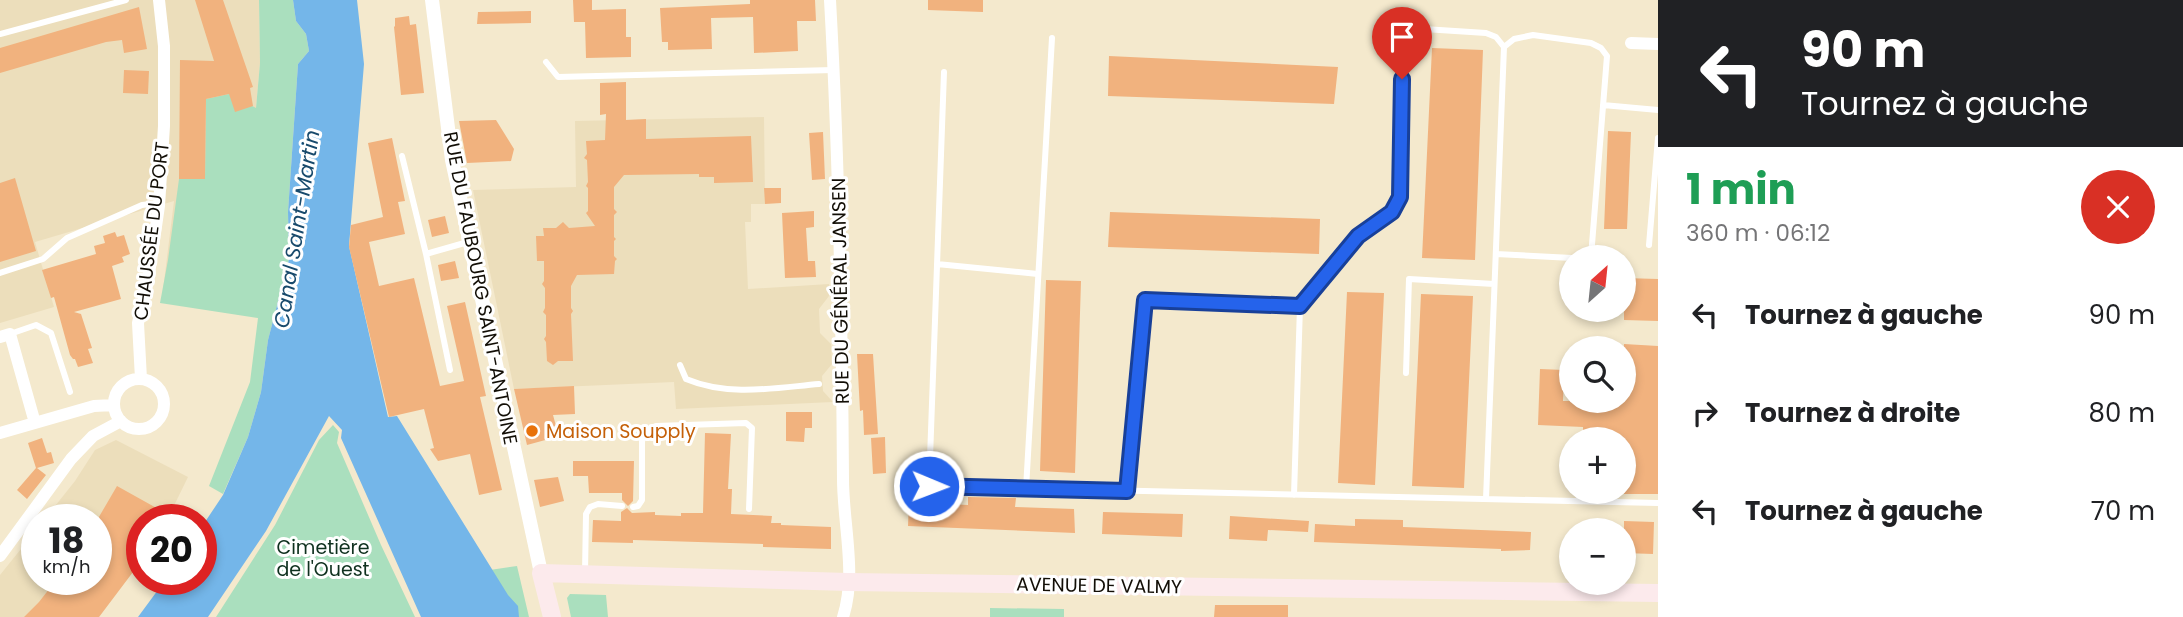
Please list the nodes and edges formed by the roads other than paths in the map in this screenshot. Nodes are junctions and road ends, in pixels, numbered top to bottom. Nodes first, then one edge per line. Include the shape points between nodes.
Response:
1 (126, 0) edge
2 (159, 0) edge
3 (432, 0) edge
4 (830, 0) edge
5 (0, 34) edge
6 (1052, 38) dead end
7 (1631, 43) dead end
8 (1658, 44) edge
9 (1504, 47) junction
10 (546, 62) dead end
11 (834, 70) junction
12 (944, 72) dead end
13 (1603, 105) junction
14 (1658, 110) edge
15 (1658, 138) edge
16 (402, 156) dead end
17 (159, 203) junction
18 (470, 241) junction
19 (1592, 245) edge
20 (1649, 245) dead end
21 (426, 254) junction
22 (1496, 254) junction
23 (1559, 257) edge
24 (937, 264) junction
25 (0, 273) edge
26 (1038, 274) junction
27 (1494, 284) junction
28 (1300, 306) junction
29 (5, 336) edge
30 (680, 365) dead end
31 (450, 370) dead end
32 (1406, 373) dead end
33 (141, 379) junction
34 (819, 384) dead end
35 (70, 392) dead end
36 (114, 405) junction
37 (121, 421) junction
38 (35, 423) junction
39 (0, 433) edge
40 (1026, 489) junction
41 (1127, 491) junction
42 (1294, 495) junction
43 (1486, 499) junction
44 (1658, 503) edge
45 (622, 506) dead end
46 (633, 507) dead end
47 (749, 509) dead end
48 (0, 556) edge
49 (541, 573) junction
50 (585, 575) junction
51 (848, 582) junction
52 (1658, 593) edge
53 (552, 617) edge
54 (843, 617) edge

1 - 5 lane
2 - 17 street, CHAUSSÉE DU PORT via 164,127
3 - 18 street, RUE DU FAUBOURG SAINT-ANTOINE via 452,160
4 - 11 street, RUE DU GÉNÉRAL JANSEN
6 - 26 lane
7 - 8 street
9 - 13 lane via 1514,39 1533,35 1601,48 1607,56
9 - 22 lane
9 - 28 lane via 1486,33 1424,29 1411,34 1402,56 1400,197 1392,212 1358,236
10 - 11 lane via 558,76
11 - 51 street, RUE DU GÉNÉRAL JANSEN
12 - 24 lane
13 - 14 lane
13 - 19 lane
15 - 20 lane
16 - 21 lane
17 - 25 lane via 142,205 67,237 43,259
17 - 33 street, CHAUSSÉE DU PORT via 138,323
18 - 21 lane
18 - 49 street, RUE DU FAUBOURG SAINT-ANTOINE
21 - 31 lane
22 - 23 lane
22 - 27 lane
24 - 26 lane
24 - 40 lane via 929,486
26 - 40 lane
27 - 32 lane via 1409,279
27 - 43 lane
28 - 41 lane via 1145,300
28 - 42 lane
29 - 35 lane via 36,326 51,333
29 - 38 street
30 - 34 lane via 686,379 725,390
33 - 36 street via 122,386
33 - 37 street via 162,393 163,410 145,428
36 - 37 street
36 - 38 street via 94,405
37 - 48 street via 93,436 71,459
38 - 39 street
40 - 41 lane
41 - 42 lane
42 - 43 lane
43 - 44 lane
45 - 50 lane via 598,504 586,513
46 - 47 lane via 642,500 642,441 647,430 746,423 752,428
49 - 50 main road, AVENUE DE VALMY
49 - 53 main road
50 - 51 main road, AVENUE DE VALMY
51 - 52 main road, AVENUE DE VALMY
51 - 54 street, RUE DU GÉNÉRAL JANSEN

